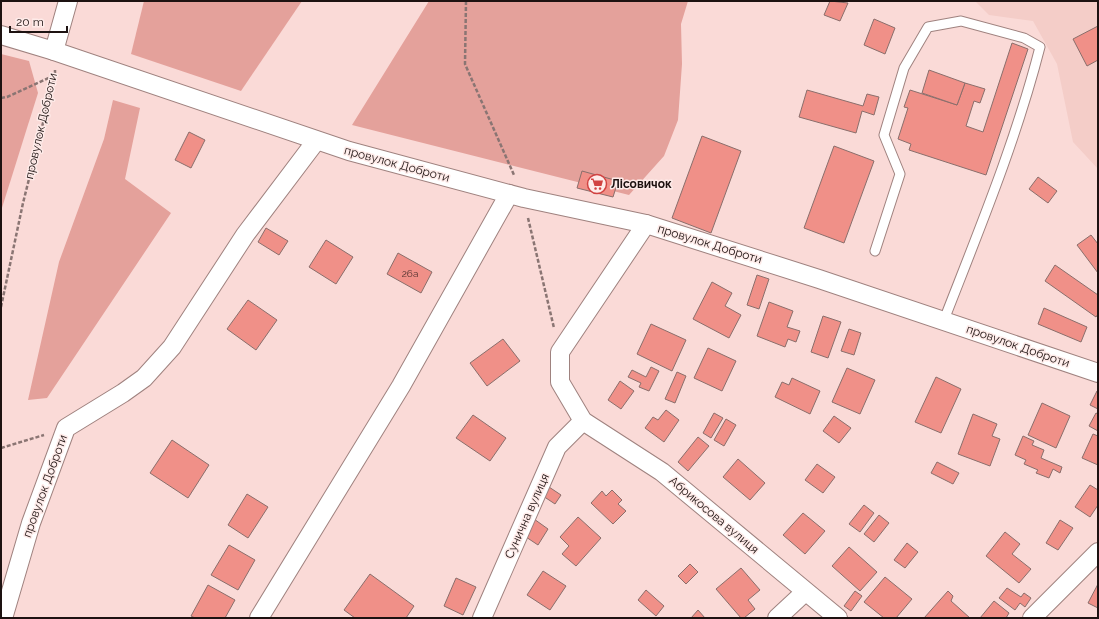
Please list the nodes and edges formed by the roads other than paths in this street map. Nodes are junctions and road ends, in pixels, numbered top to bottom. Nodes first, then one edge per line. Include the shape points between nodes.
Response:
1 (68, 1) edge
2 (1, 35) edge
3 (54, 51) junction
4 (316, 140) junction
5 (516, 196) junction
6 (646, 224) junction
7 (875, 251) dead end
8 (944, 320) junction
9 (1098, 373) edge
10 (583, 421) junction
11 (1098, 552) edge
12 (806, 592) junction
13 (4, 615) dead end
14 (260, 618) edge
15 (482, 618) edge
16 (777, 618) edge
17 (838, 618) edge
18 (1032, 618) edge

1 - 3 street
2 - 3 street
3 - 4 street, провулок Доброти
4 - 5 street, провулок Доброти
4 - 13 street, провулок Доброти via 245,235 172,347 144,378 66,428 30,524
5 - 6 street, провулок Доброти
5 - 14 street
6 - 8 street, провулок Доброти
6 - 10 street via 560,352 560,382
7 - 8 lane via 900,174 884,134 904,68 928,27 961,21 1024,38 1040,47 1029,90 1000,176
8 - 9 street, провулок Доброти
10 - 12 street, Абрикосова вулиця via 662,472
10 - 15 street, Сунична вулиця via 558,447
11 - 18 street
12 - 16 street
12 - 17 street, Абрикосова вулиця

